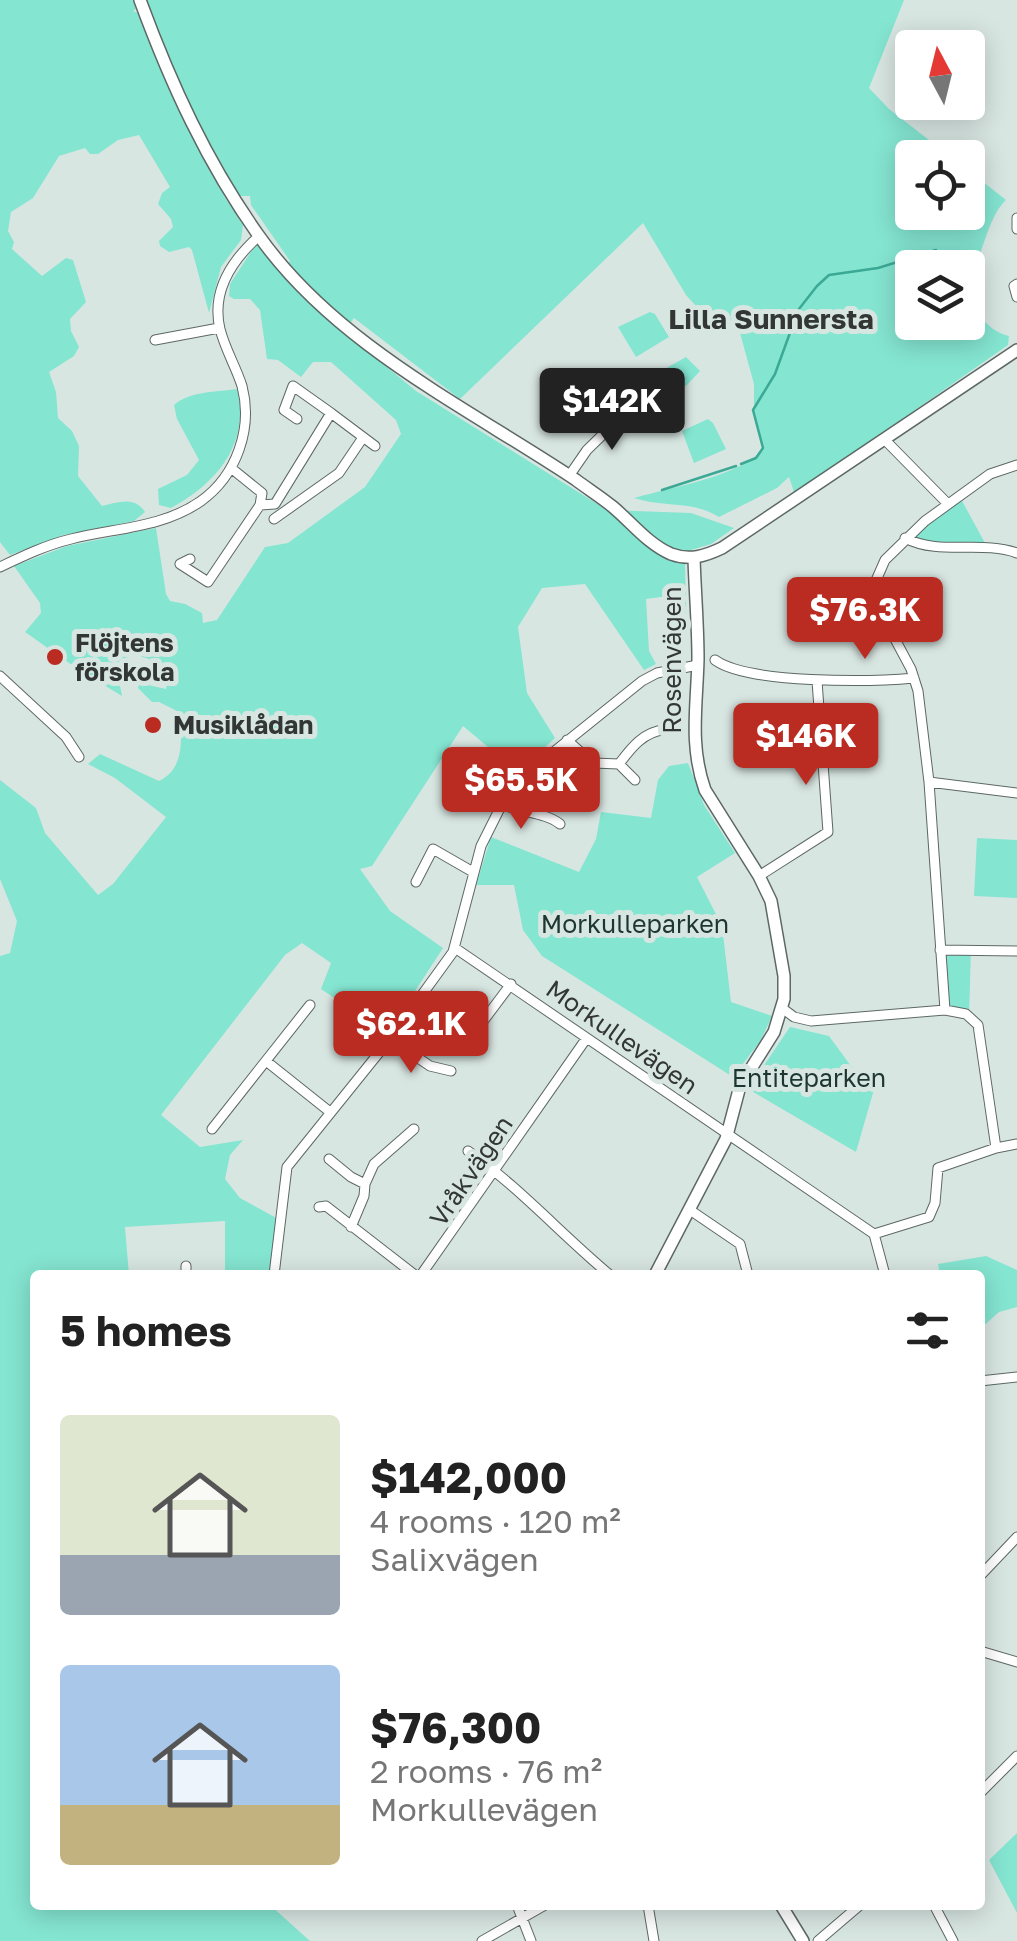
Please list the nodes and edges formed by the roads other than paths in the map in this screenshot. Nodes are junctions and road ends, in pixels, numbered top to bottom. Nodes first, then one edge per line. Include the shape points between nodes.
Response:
1 (140, 0) edge
2 (1017, 218) edge
3 (1017, 230) edge
4 (259, 236) junction
5 (1017, 284) edge
6 (1017, 297) edge
7 (220, 328) junction
8 (155, 340) dead end
9 (1017, 350) edge
10 (629, 409) dead end
11 (331, 414) junction
12 (297, 419) dead end
13 (362, 438) junction
14 (885, 440) junction
15 (375, 446) dead end
16 (1017, 465) edge
17 (231, 468) junction
18 (569, 476) junction
19 (947, 504) junction
20 (260, 505) junction
21 (274, 519) dead end
22 (906, 538) junction
23 (1017, 553) edge
24 (190, 558) dead end
25 (694, 558) junction
26 (0, 567) edge
27 (715, 660) dead end
28 (698, 665) junction
29 (0, 676) edge
30 (914, 678) junction
31 (818, 681) junction
32 (665, 730) dead end
33 (568, 740) junction
34 (79, 757) dead end
35 (620, 764) junction
36 (636, 780) dead end
37 (929, 782) junction
38 (468, 786) dead end
39 (1017, 793) edge
40 (500, 807) junction
41 (560, 824) dead end
42 (473, 872) junction
43 (760, 876) junction
44 (416, 882) dead end
45 (456, 948) junction
46 (940, 950) junction
47 (1017, 951) edge
48 (511, 984) junction
49 (310, 1005) dead end
50 (782, 1008) junction
51 (945, 1010) junction
52 (469, 1033) dead end
53 (390, 1039) junction
54 (586, 1039) junction
55 (266, 1061) junction
56 (451, 1071) dead end
57 (330, 1112) junction
58 (212, 1129) dead end
59 (414, 1129) dead end
60 (727, 1134) junction
61 (1017, 1144) edge
62 (996, 1148) junction
63 (468, 1151) dead end
64 (329, 1159) dead end
65 (495, 1172) junction
66 (365, 1184) junction
67 (319, 1206) dead end
68 (690, 1210) junction
69 (351, 1227) junction
70 (874, 1234) junction
71 (275, 1270) edge
72 (411, 1270) edge
73 (422, 1270) edge
74 (604, 1270) edge
75 (657, 1270) edge
76 (747, 1270) edge
77 (884, 1270) edge
78 (1017, 1377) edge
79 (985, 1381) edge
80 (1017, 1536) edge
81 (985, 1571) edge
82 (985, 1652) edge
83 (1017, 1662) edge
84 (1017, 1756) edge
85 (985, 1788) edge
86 (519, 1910) edge
87 (536, 1910) edge
88 (649, 1910) edge
89 (784, 1910) edge
90 (854, 1910) edge
91 (937, 1910) edge
92 (522, 1918) junction
93 (482, 1941) edge
94 (531, 1941) edge
95 (654, 1941) edge
96 (803, 1941) edge
97 (818, 1941) edge
98 (953, 1941) edge

1 - 4 street via 186,114
2 - 3 street
4 - 7 street via 226,274
4 - 18 street via 309,292 404,371
5 - 6 street
7 - 8 street
7 - 17 street via 246,412
9 - 14 street, Rosenvägen
10 - 18 street
11 - 12 street via 293,386 284,410
11 - 13 street
11 - 20 street via 275,504
13 - 15 street
13 - 21 street via 338,473
14 - 19 street
14 - 25 street, Rosenvägen via 722,548
16 - 19 street via 990,474
17 - 20 street via 262,493
17 - 26 street via 208,495 176,515 66,540
18 - 25 street via 653,544
19 - 22 street
20 - 24 street via 208,582 180,564
22 - 23 street via 931,547
22 - 30 street via 874,585
25 - 28 street, Rosenvägen
27 - 31 street
28 - 33 street via 642,681
28 - 43 street, Rosenvägen via 693,726 699,774
29 - 34 street via 58,728
30 - 31 street
30 - 37 street
31 - 43 street via 828,832
32 - 35 street via 632,746
33 - 35 street via 592,763
33 - 40 street
35 - 36 street
37 - 39 street
37 - 46 street
38 - 40 street
40 - 41 street
40 - 42 street
42 - 44 street via 432,849
42 - 45 street
43 - 50 street, Rosenvägen via 784,976
45 - 48 street, Morkullevägen
45 - 53 street
46 - 47 street
46 - 51 street
48 - 52 street, Morkullevägen
48 - 54 street, Morkullevägen
49 - 55 street
50 - 51 street via 811,1021
50 - 60 street, Rosenvägen via 740,1086
51 - 62 street via 966,1014 978,1025
53 - 56 street via 430,1066
53 - 57 street
54 - 60 street, Morkullevägen
54 - 65 street, Vråkvägen
55 - 57 street
55 - 58 street
57 - 71 street via 287,1167
59 - 66 street via 374,1164
60 - 68 street, Rosenvägen
60 - 70 street, Morkullevägen
61 - 62 street
62 - 70 street via 938,1168 929,1217
63 - 65 street
64 - 66 street
65 - 73 street, Vråkvägen
65 - 74 street
66 - 69 street
67 - 69 street
68 - 75 street, Rosenvägen
68 - 76 street via 740,1244
69 - 72 street
70 - 77 street
78 - 79 street
80 - 81 street
82 - 83 street
84 - 85 street
86 - 92 street
87 - 92 street
88 - 95 street
89 - 96 street
90 - 97 street
91 - 98 street
92 - 93 street
92 - 94 street

